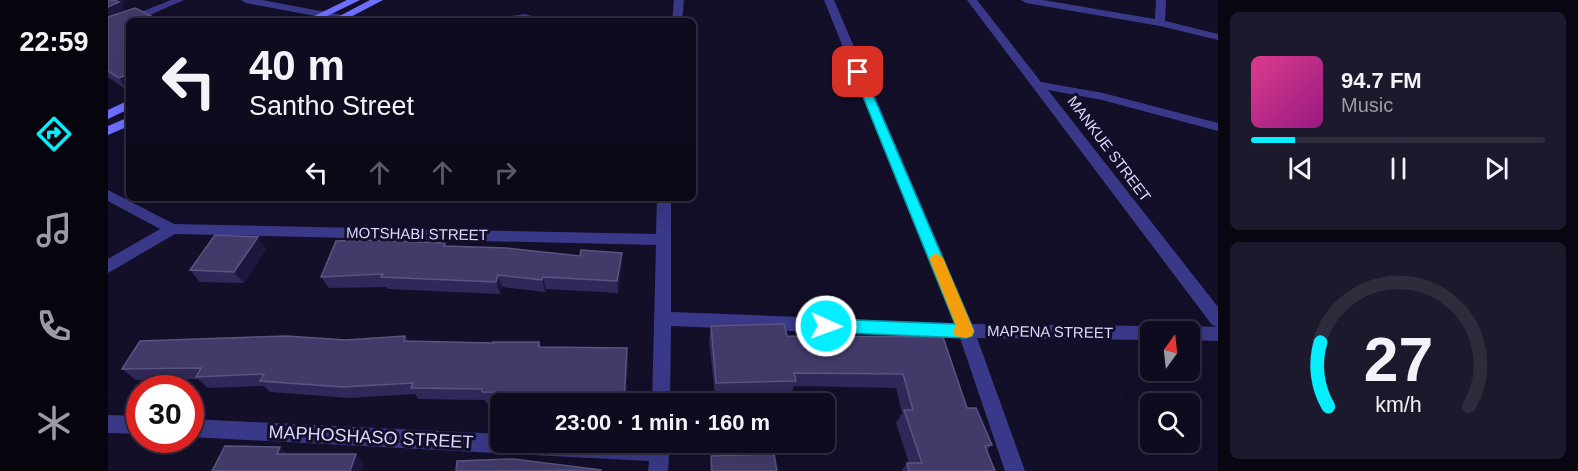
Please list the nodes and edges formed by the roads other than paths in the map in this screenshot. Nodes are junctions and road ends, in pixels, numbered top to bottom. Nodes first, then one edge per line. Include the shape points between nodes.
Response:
1 (179, 0) edge
2 (246, 0) edge
3 (355, 0) edge
4 (378, 0) edge
5 (679, 0) edge
6 (829, 0) edge
7 (972, 0) edge
8 (1026, 0) edge
9 (1161, 0) edge
10 (324, 14) junction
11 (135, 18) edge
12 (315, 18) edge
13 (336, 18) edge
14 (341, 18) edge
15 (677, 18) edge
16 (126, 22) edge
17 (1160, 23) junction
18 (108, 29) edge
19 (1218, 37) edge
20 (1039, 85) junction
21 (126, 106) edge
22 (108, 115) edge
23 (126, 122) edge
24 (1218, 127) edge
25 (108, 131) edge
26 (108, 195) edge
27 (664, 201) edge
28 (172, 229) junction
29 (663, 240) junction
30 (108, 267) edge
31 (663, 319) junction
32 (1218, 320) edge
33 (966, 331) junction
34 (1140, 333) edge
35 (1200, 333) edge
36 (1218, 334) edge
37 (660, 393) edge
38 (108, 424) edge
39 (126, 425) edge
40 (204, 429) edge
41 (659, 455) edge
42 (1015, 471) edge

1 - 11 street
2 - 10 street
3 - 10 street
4 - 14 street
5 - 15 street
6 - 33 street
7 - 20 street, MANKUE STREET
8 - 17 street
9 - 17 street
10 - 12 street
10 - 13 street
16 - 18 street
17 - 19 street
20 - 24 street
20 - 32 street, MANKUE STREET
21 - 22 street
23 - 25 street
26 - 28 street, MOTSHABI STREET
27 - 29 street
28 - 29 street, MOTSHABI STREET
28 - 30 street
29 - 31 street
31 - 33 street, MAPENA STREET
31 - 37 street
33 - 34 street, MAPENA STREET
33 - 42 street
35 - 36 street
38 - 39 street
40 - 41 street, MAPHOSHASO STREET

